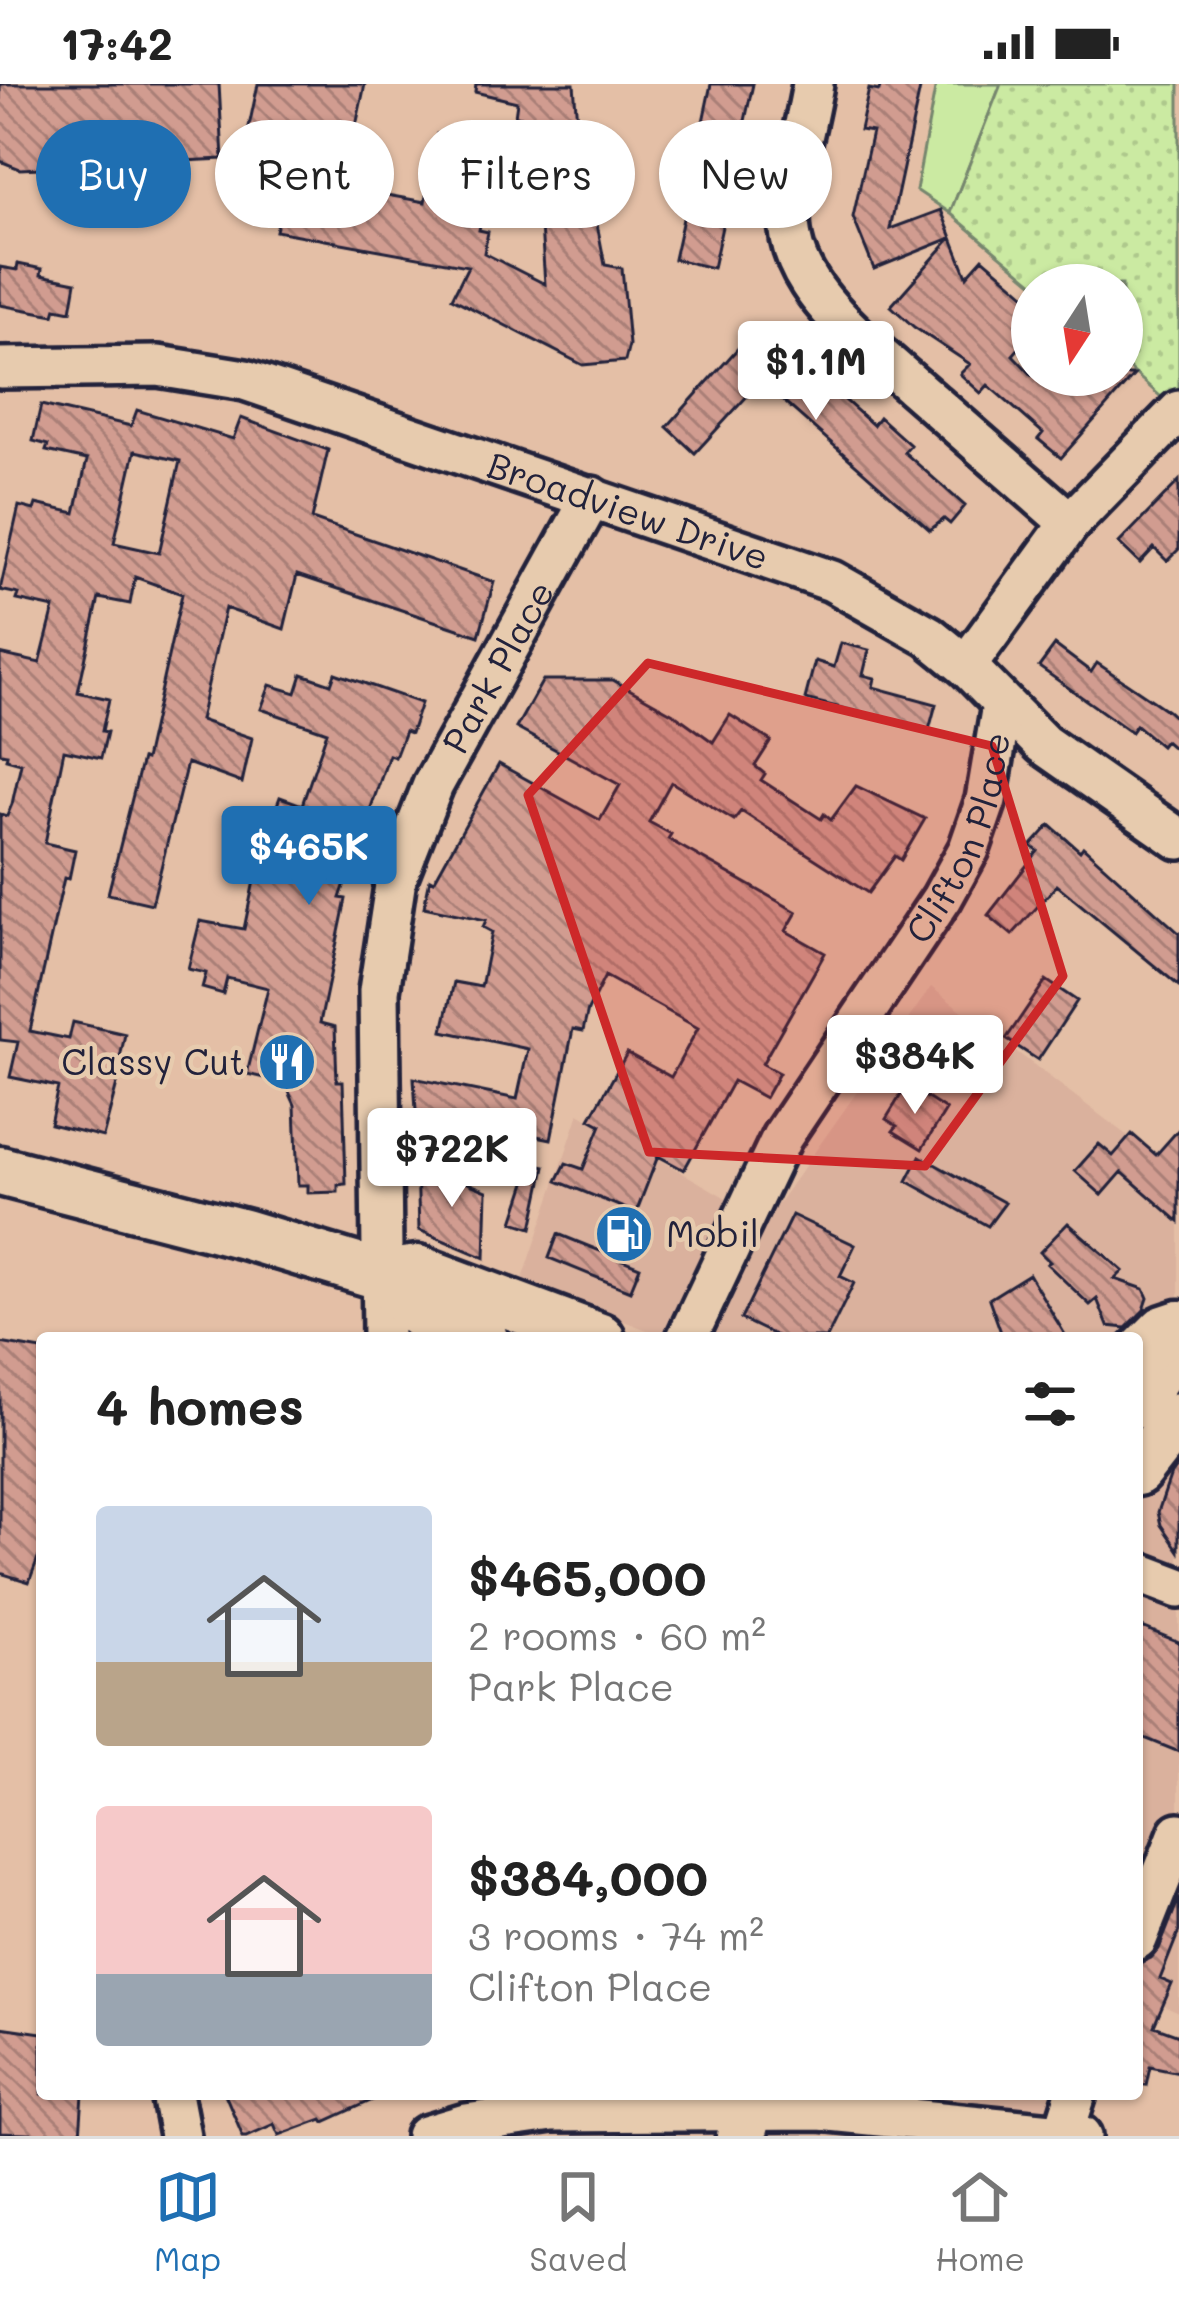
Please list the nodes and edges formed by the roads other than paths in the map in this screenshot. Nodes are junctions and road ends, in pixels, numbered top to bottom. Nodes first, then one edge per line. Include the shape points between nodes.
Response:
1 (813, 84) edge
2 (0, 368) edge
3 (1179, 411) edge
4 (592, 497) junction
5 (1070, 523) junction
6 (967, 666) junction
7 (1003, 706) junction
8 (1179, 839) edge
9 (0, 1171) edge
10 (380, 1275) junction
11 (1179, 1325) edge
12 (383, 1332) edge
13 (467, 1332) edge
14 (584, 1332) edge
15 (690, 1332) edge
16 (1143, 1351) edge
17 (1179, 1352) edge
18 (1143, 1400) edge
19 (1179, 1417) edge
20 (1143, 1463) edge
21 (1143, 1574) edge
22 (1179, 1588) edge
23 (1179, 1833) edge
24 (1143, 1924) edge
25 (173, 2100) edge
26 (1076, 2100) edge
27 (747, 2115) edge
28 (1073, 2134) edge
29 (180, 2136) edge
30 (426, 2136) edge

1 - 5 street via 788,213 788,240 806,280 855,335
2 - 4 street, Broadview Drive via 158,366 245,380
3 - 5 street
4 - 6 street, Broadview Drive via 832,580
4 - 10 street, Park Place via 434,785 396,879 379,991
5 - 6 street
6 - 7 street, Broadview Drive
7 - 8 street, Broadview Drive via 1042,744
7 - 15 street, Clifton Place via 969,849 782,1137
9 - 10 main road
10 - 12 street, Park Place
10 - 13 main road via 420,1314
10 - 14 main road via 418,1270
11 - 16 main road
17 - 18 street
19 - 20 main road
21 - 22 street
23 - 24 street
25 - 29 street
26 - 28 street
27 - 28 street via 819,2110
27 - 30 street via 552,2112

